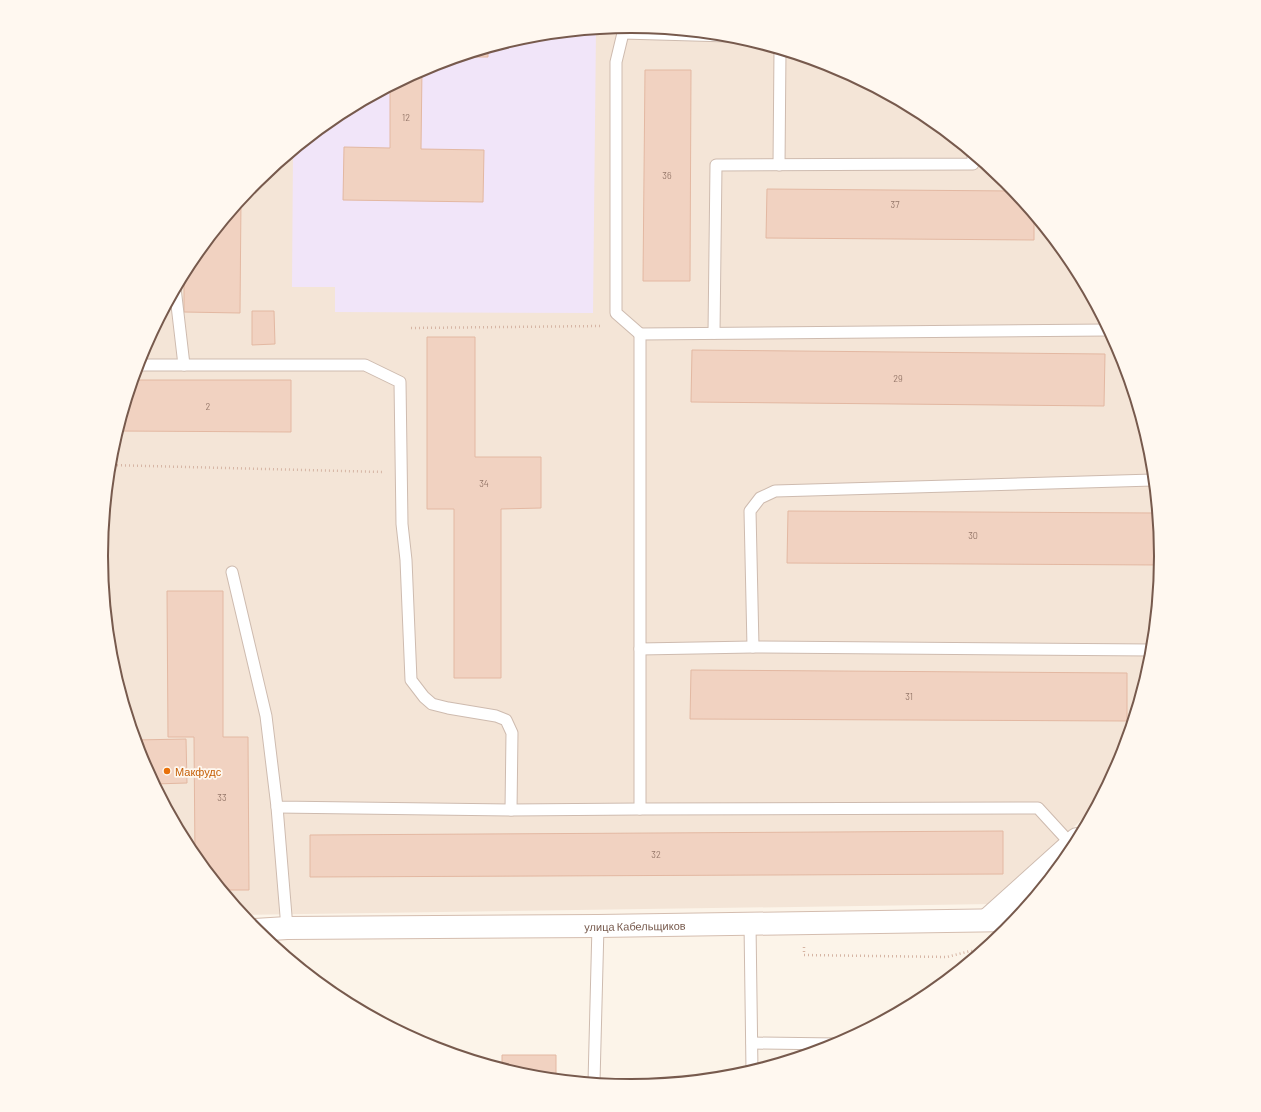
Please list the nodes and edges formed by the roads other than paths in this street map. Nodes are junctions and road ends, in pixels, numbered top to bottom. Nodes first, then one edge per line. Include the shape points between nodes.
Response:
1 (622, 33) edge
2 (780, 55) edge
3 (973, 161) edge
4 (779, 165) junction
5 (177, 296) edge
6 (1102, 330) edge
7 (714, 333) junction
8 (640, 334) junction
9 (144, 365) edge
10 (184, 365) junction
11 (1148, 480) edge
12 (232, 572) dead end
13 (753, 647) junction
14 (640, 649) junction
15 (1144, 650) edge
16 (277, 807) junction
17 (640, 809) junction
18 (511, 810) junction
19 (1070, 838) edge
20 (1058, 856) edge
21 (987, 920) junction
22 (1006, 920) edge
23 (750, 924) junction
24 (598, 926) junction
25 (287, 928) junction
26 (265, 929) edge
27 (752, 1043) junction
28 (818, 1044) edge
29 (752, 1064) edge
30 (594, 1078) edge

1 - 8 lane via 616,62 616,313
2 - 4 lane
3 - 4 lane via 973,164
4 - 7 lane via 716,165
5 - 10 lane
6 - 7 lane
7 - 8 lane
8 - 14 lane
9 - 10 lane
10 - 18 lane via 365,365 400,382 402,524 411,680 432,704 506,720 512,733
11 - 13 lane via 775,491 760,498 750,511
12 - 16 lane via 266,716
13 - 14 lane
13 - 15 lane
14 - 17 lane
16 - 18 lane
16 - 25 lane
17 - 18 lane
17 - 19 lane via 1038,808
20 - 21 street
21 - 22 street, улица Кабельщиков
21 - 23 street, улица Кабельщиков
23 - 24 street, улица Кабельщиков
23 - 27 lane
24 - 25 street, улица Кабельщиков
24 - 30 lane
25 - 26 street, улица Кабельщиков
27 - 28 lane
27 - 29 lane

